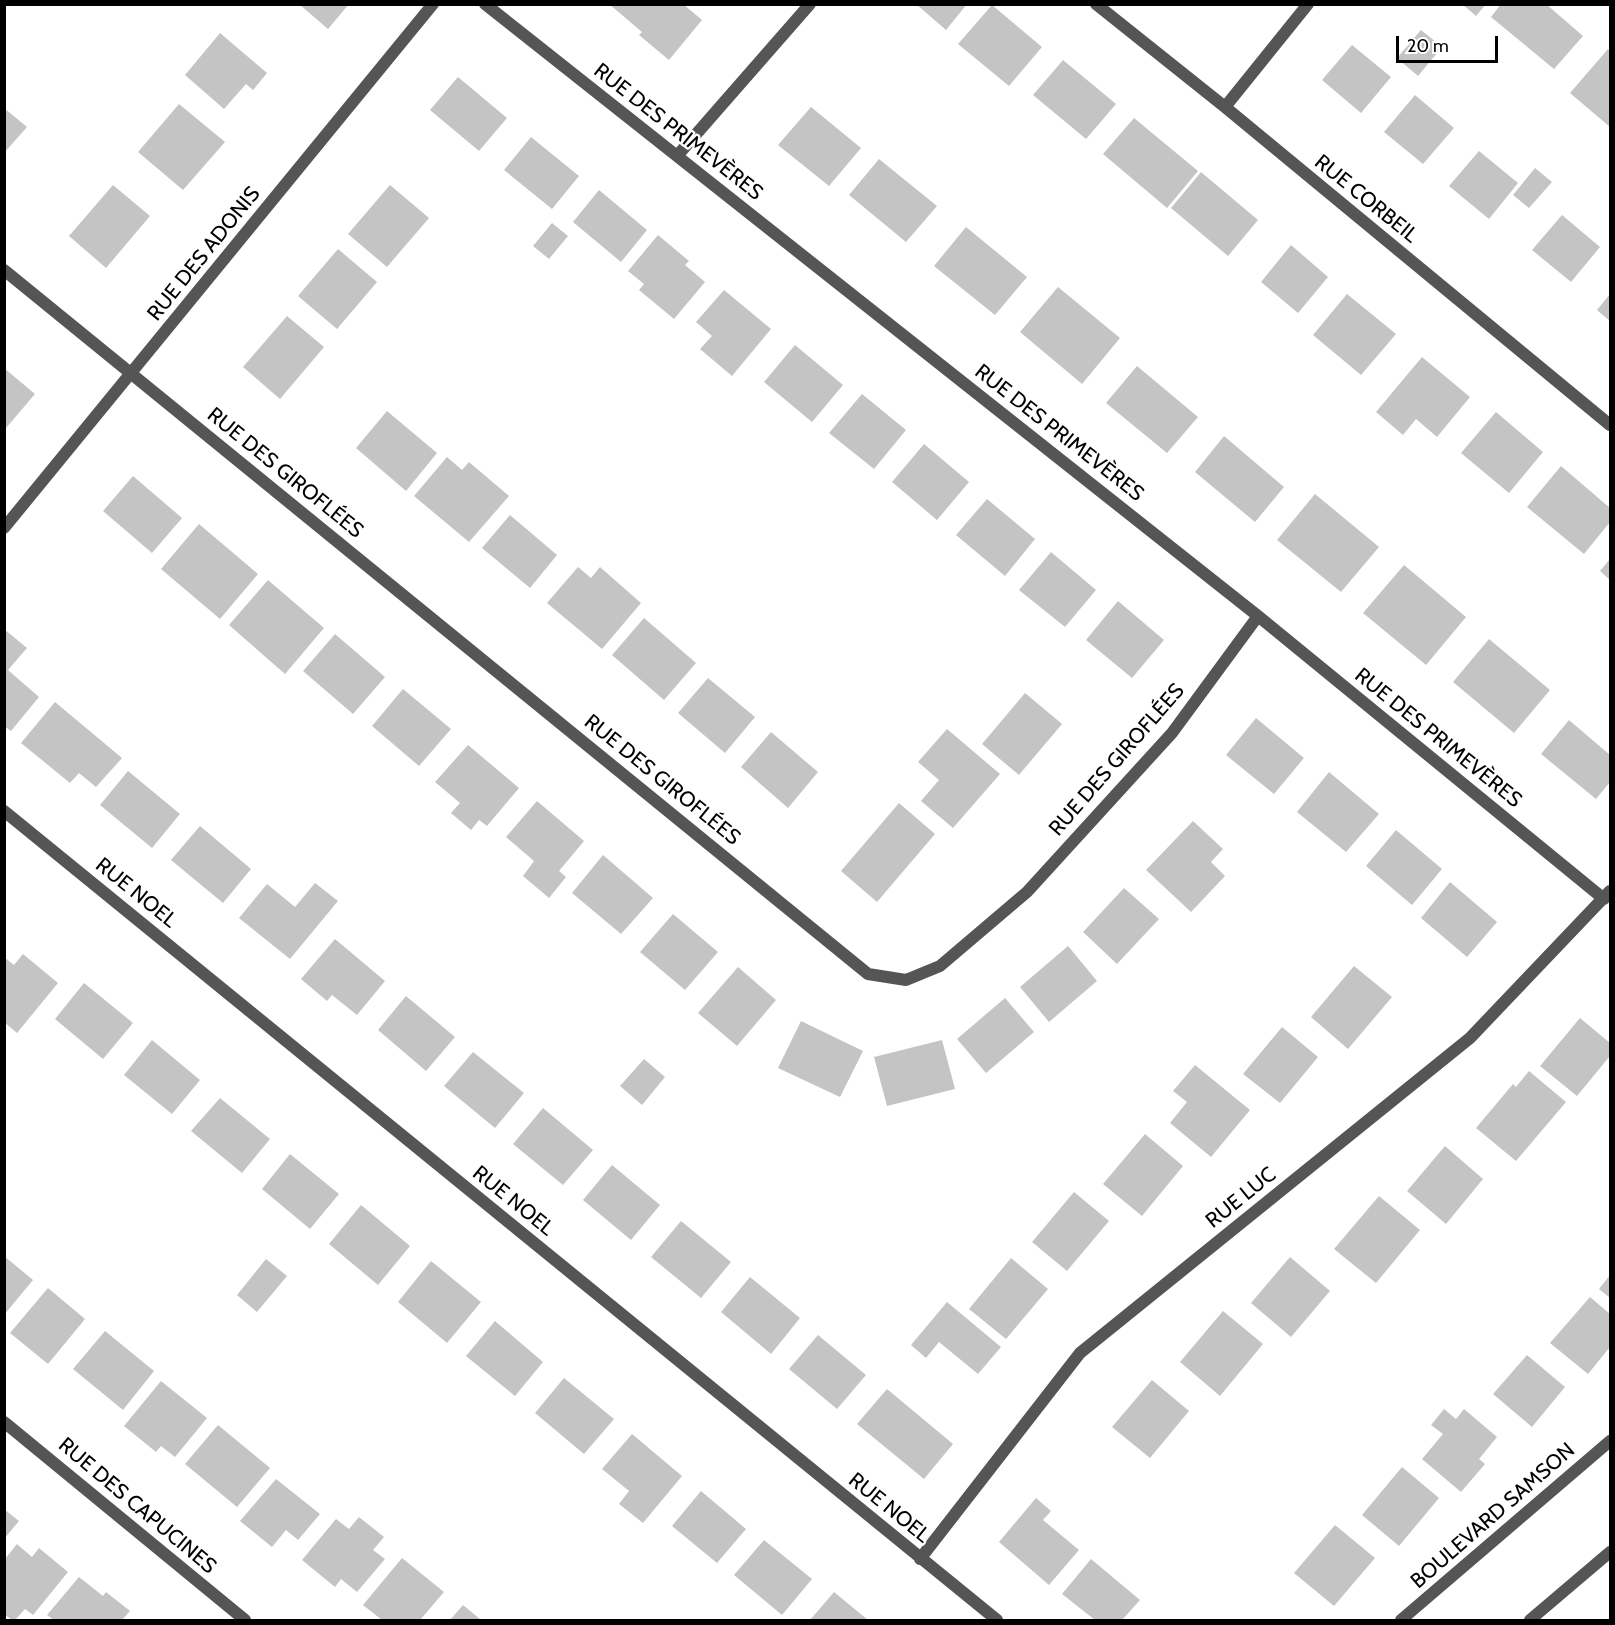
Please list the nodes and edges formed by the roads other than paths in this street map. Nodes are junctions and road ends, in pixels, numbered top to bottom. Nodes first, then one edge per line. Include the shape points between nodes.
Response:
1 (433, 4) edge
2 (485, 4) edge
3 (810, 4) edge
4 (1096, 4) edge
5 (1308, 4) edge
6 (1225, 108) junction
7 (677, 156) junction
8 (4, 270) edge
9 (132, 373) junction
10 (1611, 425) edge
11 (4, 528) edge
12 (1258, 616) junction
13 (4, 811) edge
14 (1607, 895) edge
15 (4, 1422) edge
16 (1611, 1441) edge
17 (1611, 1552) edge
18 (920, 1558) junction
19 (245, 1620) edge
20 (996, 1620) edge
21 (1401, 1620) edge
22 (1530, 1620) edge

1 - 9 street, RUE DES ADONIS
2 - 7 street, RUE DES PRIMEVÈRES
3 - 7 street
4 - 6 street, RUE CORBEIL
5 - 6 street
6 - 10 street, RUE CORBEIL
7 - 12 street, RUE DES PRIMEVÈRES
8 - 9 street, RUE DES GIROFLÉES
9 - 11 street, RUE DES ADONIS
9 - 12 street, RUE DES GIROFLÉES via 868,974 906,980 940,966 1027,891 1172,733
12 - 14 street, RUE DES PRIMEVÈRES
13 - 18 street, RUE NOEL
14 - 18 street, RUE LUC via 1470,1038 1080,1353
15 - 19 street, RUE DES CAPUCINES
16 - 21 street, BOULEVARD SAMSON
17 - 22 street
18 - 20 street, RUE NOEL

